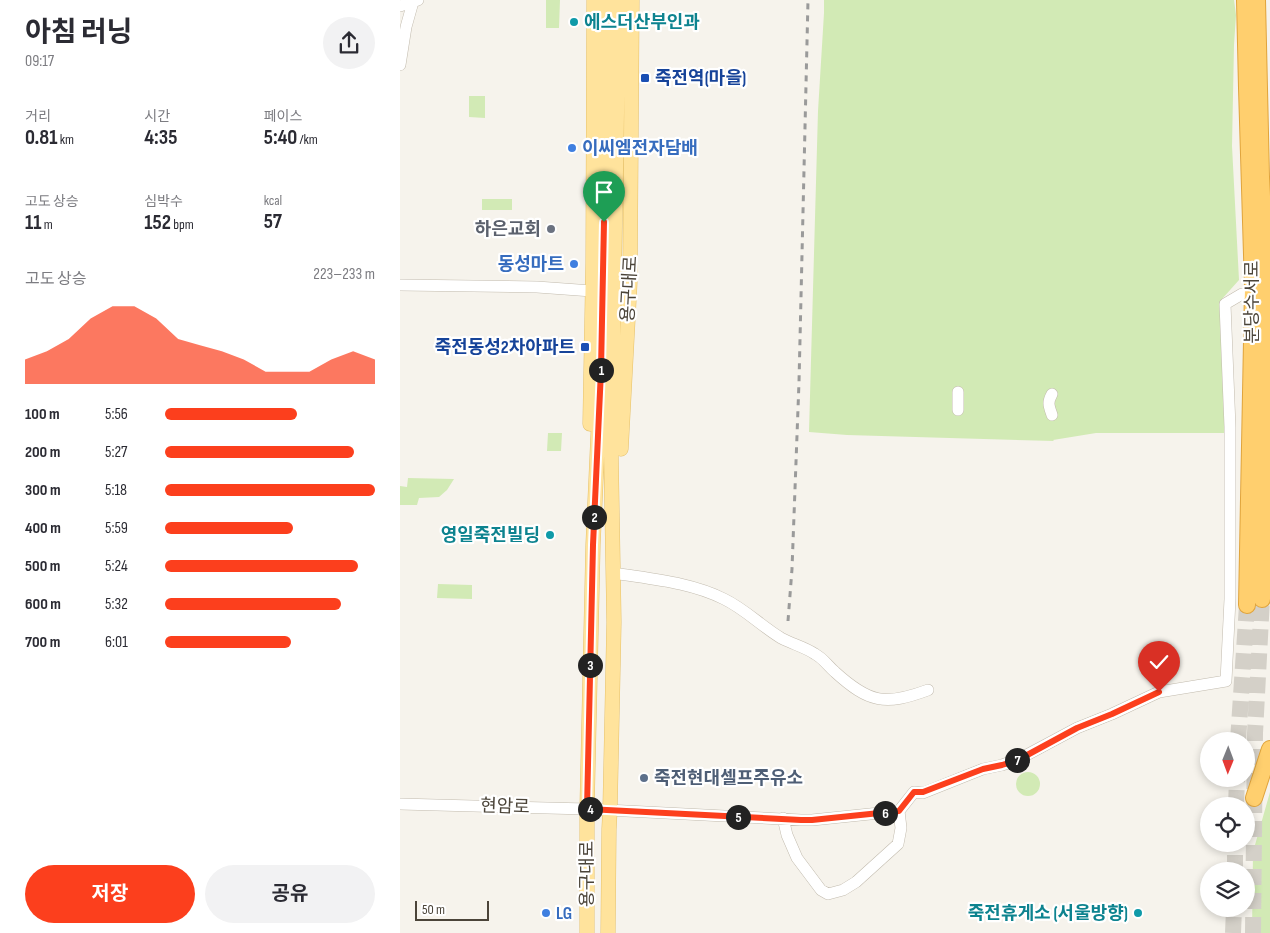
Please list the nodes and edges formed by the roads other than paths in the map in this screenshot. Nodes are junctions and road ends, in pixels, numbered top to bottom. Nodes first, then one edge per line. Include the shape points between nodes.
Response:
1 (594, 0) edge
2 (608, 0) edge
3 (619, 0) edge
4 (632, 0) edge
5 (1245, 0) edge
6 (1257, 0) edge
7 (415, 1) edge
8 (400, 6) edge
9 (400, 65) edge
10 (400, 285) edge
11 (592, 291) junction
12 (1242, 294) dead end
13 (607, 371) junction
14 (958, 392) dead end
15 (1052, 394) dead end
16 (958, 410) dead end
17 (1052, 415) dead end
18 (593, 545) junction
19 (612, 547) junction
20 (614, 572) junction
21 (1262, 599) tunnel mouth
22 (1247, 605) tunnel mouth
23 (928, 690) dead end
24 (1270, 749) edge
25 (1254, 797) edge
26 (400, 804) edge
27 (587, 809) junction
28 (610, 810) junction
29 (899, 811) junction
30 (783, 818) junction
31 (587, 933) edge
32 (608, 933) edge

1 - 11 main road, 용구대로
2 - 13 main road
3 - 13 main road
4 - 19 main road, 용구대로 via 630,281
5 - 22 highway, 분당수서로 via 1253,288
6 - 21 highway, 분당수서로 via 1264,234
7 - 8 street
7 - 9 street via 406,27
10 - 11 street
11 - 18 main road, 용구대로 via 589,452
12 - 29 street via 1225,304 1230,437 1230,599 1226,681 1159,692 1077,728 1018,760 983,769 923,792 914,792
13 - 18 main road, 용구대로
13 - 19 main road, 용구대로 via 612,453
14 - 16 street
15 - 17 street via 1048,404
18 - 27 main road, 용구대로
19 - 20 main road, 용구대로
20 - 23 street via 676,583 722,598 792,644 816,654 847,683 872,698 898,699
20 - 28 main road, 용구대로
24 - 25 highway
26 - 27 street, 현암로
27 - 28 street, 현암로
27 - 31 main road, 용구대로
28 - 30 street, 현암로
28 - 32 main road, 용구대로
29 - 30 street, 현암로 via 812,820
29 - 30 street via 901,828 898,844 856,882 828,894 821,890 797,858

